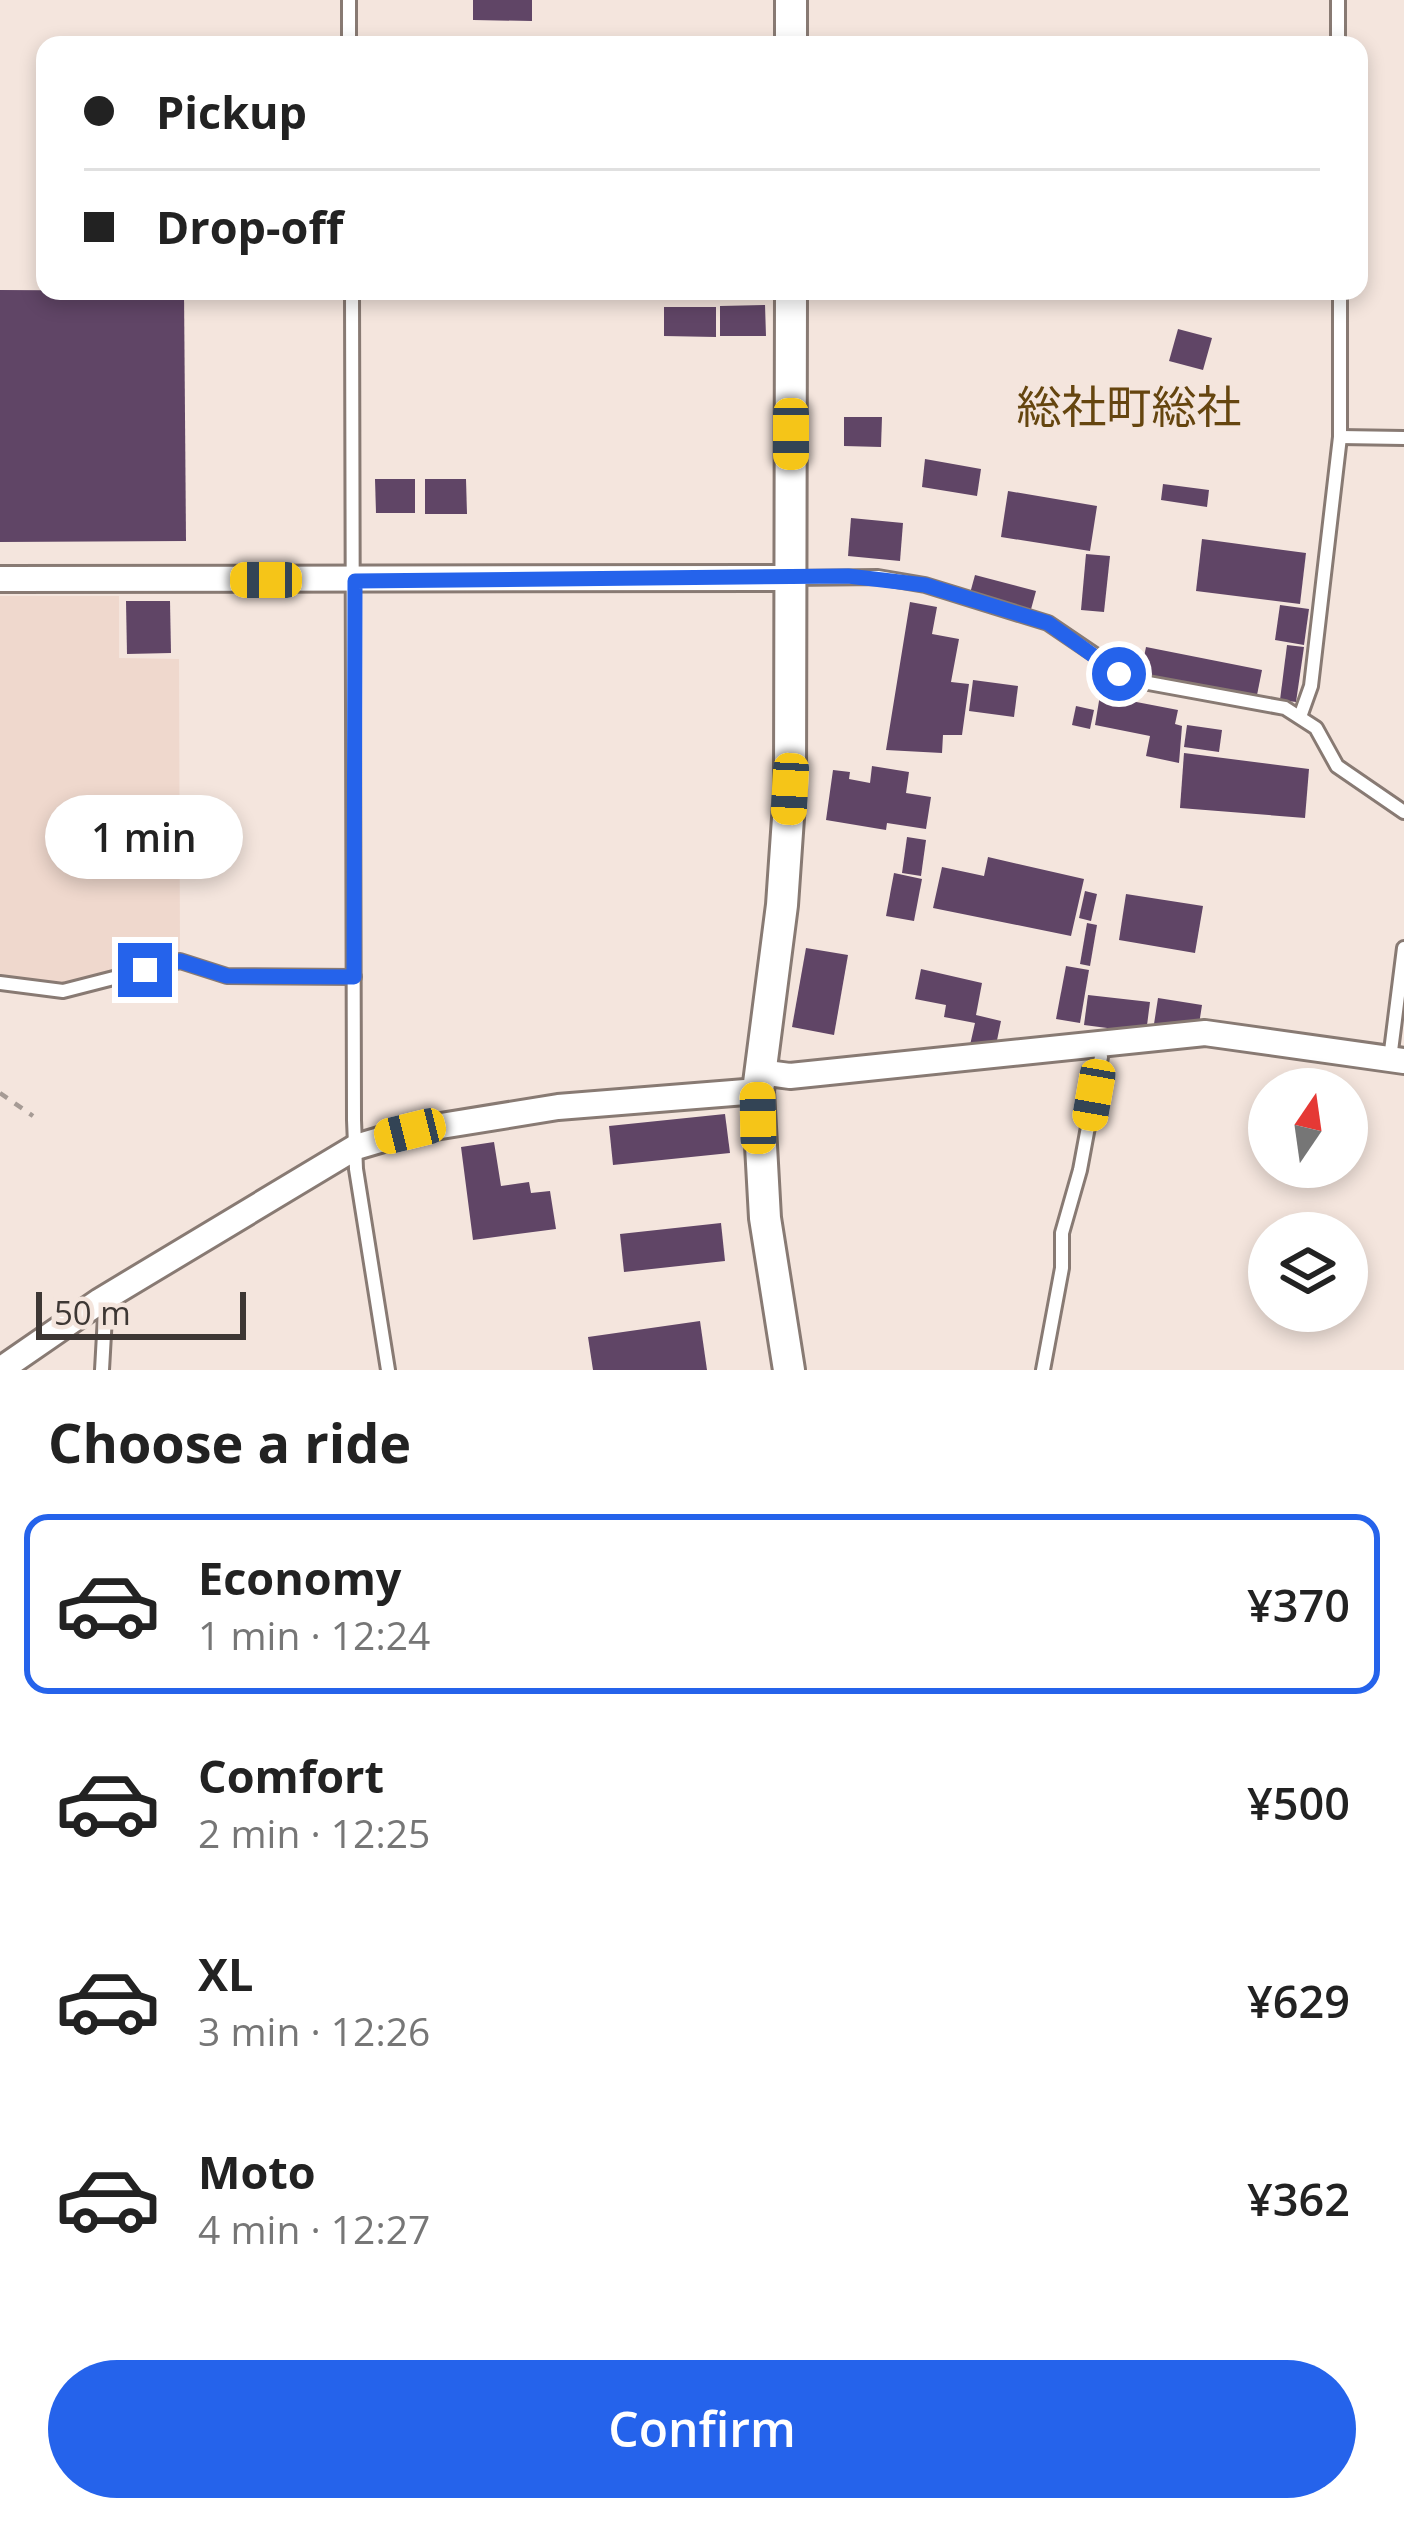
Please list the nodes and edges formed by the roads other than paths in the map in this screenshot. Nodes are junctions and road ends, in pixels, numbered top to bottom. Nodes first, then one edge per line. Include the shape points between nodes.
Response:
1 (349, 0) edge
2 (791, 0) edge
3 (1338, 0) edge
4 (349, 36) edge
5 (791, 36) edge
6 (1338, 36) edge
7 (352, 300) edge
8 (791, 300) edge
9 (1340, 300) edge
10 (1340, 437) junction
11 (1404, 438) edge
12 (792, 578) junction
13 (0, 579) edge
14 (355, 581) junction
15 (1300, 714) junction
16 (1404, 812) edge
17 (1404, 948) edge
18 (354, 977) junction
19 (0, 983) edge
20 (1098, 1044) junction
21 (1397, 1060) edge
22 (759, 1081) junction
23 (356, 1147) junction
24 (100, 1301) junction
25 (0, 1370) edge
26 (102, 1370) edge
27 (388, 1370) edge
28 (789, 1370) edge
29 (1043, 1370) edge

1 - 4 lane
2 - 5 street
3 - 6 lane
7 - 14 lane
8 - 12 street
9 - 10 lane
10 - 11 lane
10 - 15 lane via 1311,686
12 - 14 street
12 - 15 lane via 925,585 1048,623 1132,680
12 - 22 street via 788,846
13 - 14 street
14 - 18 lane
15 - 16 lane via 1337,766
17 - 21 lane
18 - 19 lane via 227,976 180,961 63,991
18 - 23 lane
20 - 21 street via 1228,1034
20 - 22 street
20 - 29 lane
22 - 23 street via 534,1110
22 - 28 street via 765,1218
23 - 24 street
23 - 27 lane
24 - 25 street
24 - 26 lane

